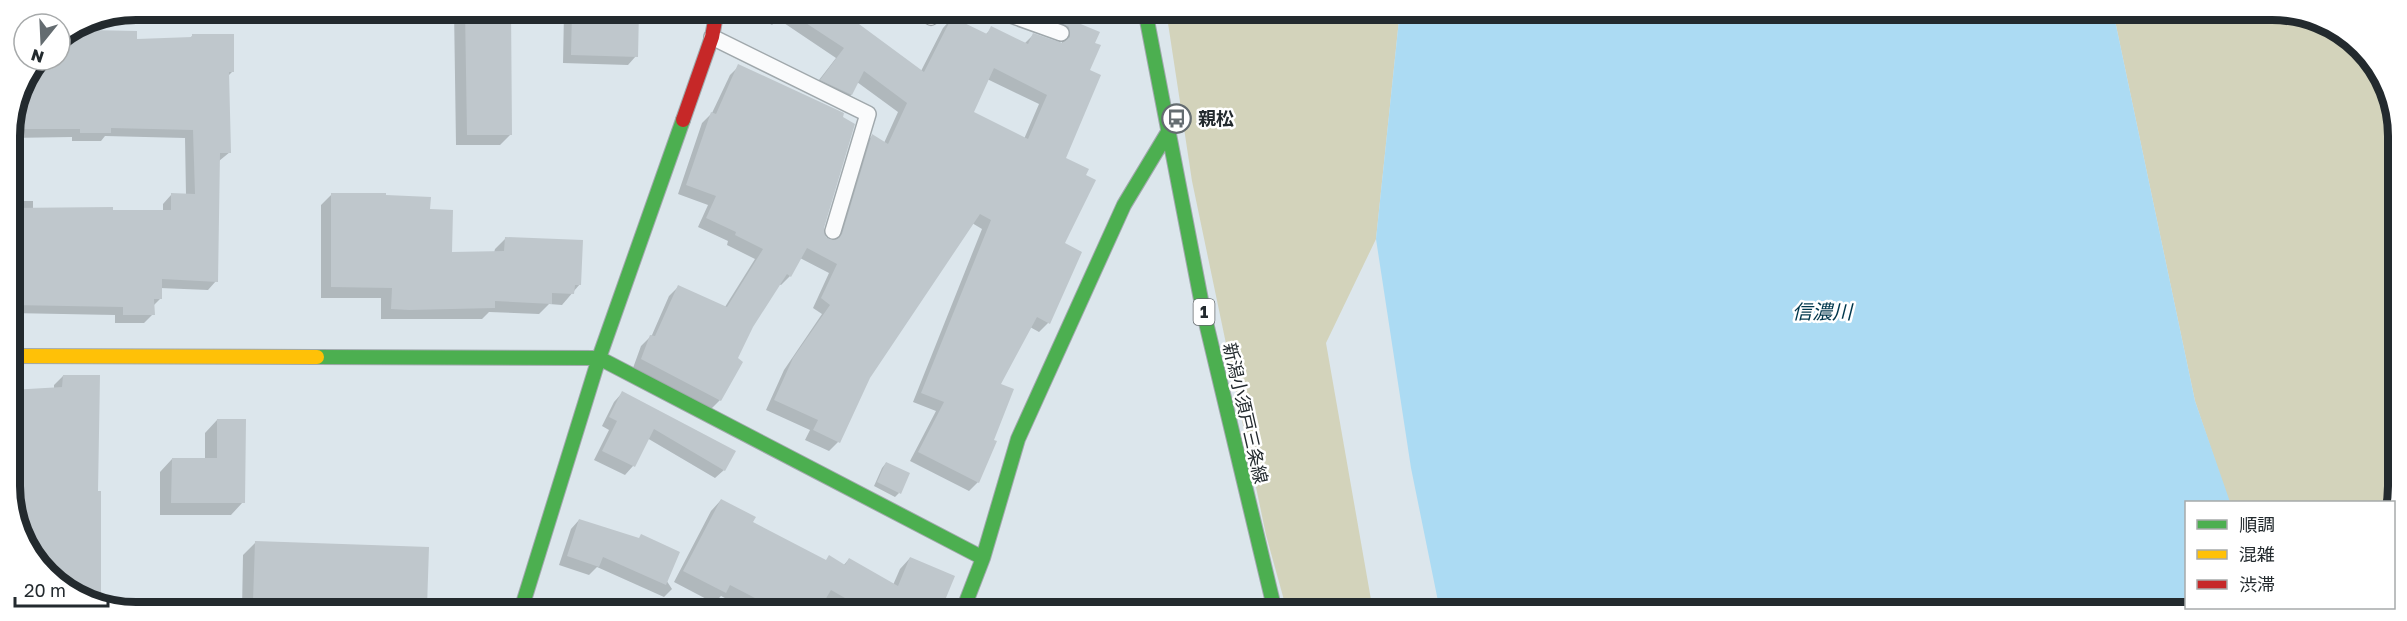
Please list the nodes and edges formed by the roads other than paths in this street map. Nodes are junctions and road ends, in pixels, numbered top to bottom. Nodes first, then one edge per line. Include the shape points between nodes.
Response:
1 (715, 20) edge
2 (1025, 20) edge
3 (1147, 20) edge
4 (1061, 33) dead end
5 (712, 38) junction
6 (1168, 132) junction
7 (833, 231) dead end
8 (20, 356) edge
9 (599, 358) junction
10 (983, 558) junction
11 (1273, 601) edge
12 (524, 602) edge
13 (966, 602) edge

1 - 5 street
2 - 4 lane
3 - 6 street, 新潟小須戸三条線 / 1
5 - 7 lane via 868,114
5 - 9 street
6 - 10 street via 1124,205 1018,439
6 - 11 street, 新潟小須戸三条線 / 1 via 1203,310
8 - 9 street
9 - 10 street
9 - 12 street
10 - 13 street

